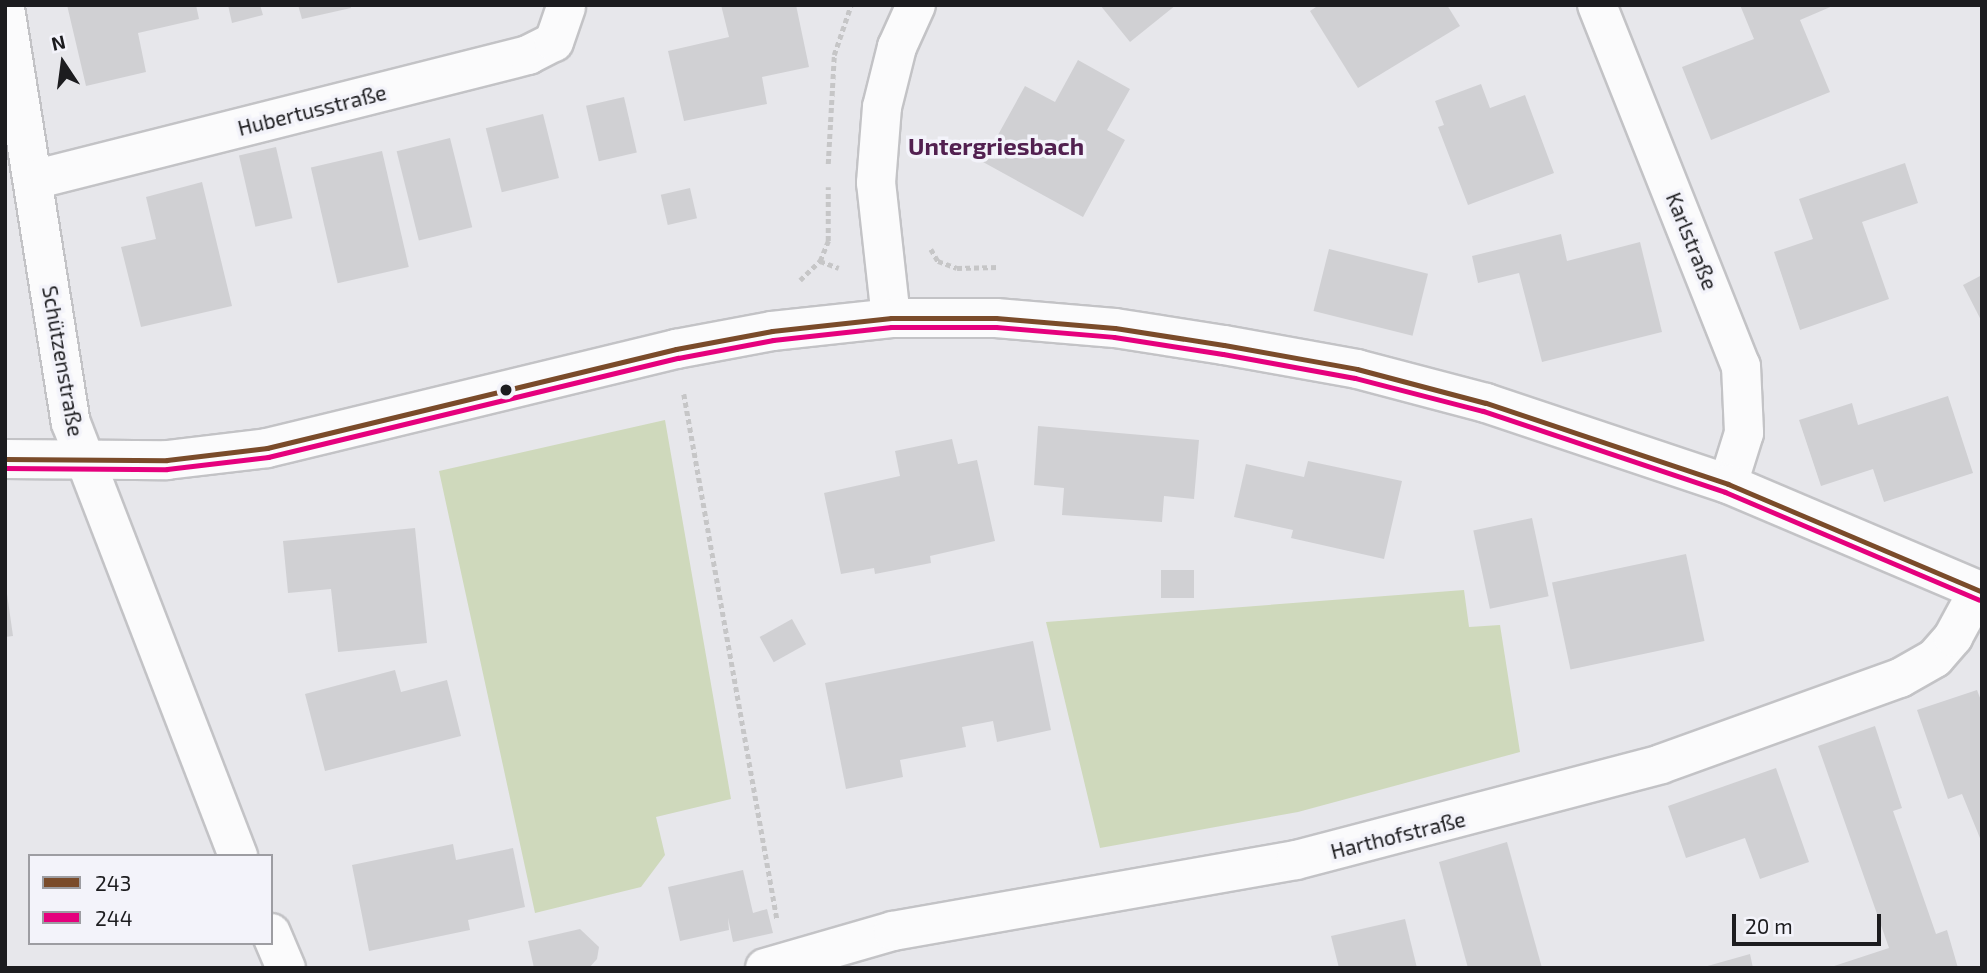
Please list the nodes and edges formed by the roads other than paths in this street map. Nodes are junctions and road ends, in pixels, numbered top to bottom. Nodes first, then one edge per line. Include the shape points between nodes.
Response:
1 (916, 5) edge
2 (1597, 5) edge
3 (566, 7) edge
4 (5, 8) edge
5 (13, 110) edge
6 (33, 180) junction
7 (891, 318) junction
8 (5, 459) edge
9 (83, 463) junction
10 (1728, 484) junction
11 (1980, 591) edge
12 (237, 854) edge
13 (273, 938) edge
14 (775, 965) edge
15 (286, 968) edge

1 - 7 street via 897,47 881,107 876,183
2 - 10 street, Karlstraße via 1741,366 1744,433
3 - 6 street, Hubertusstraße via 554,42 528,55
4 - 5 street, Schützenstraße
5 - 6 street, Schützenstraße
6 - 9 street, Schützenstraße via 72,423
7 - 9 street via 772,331 677,349 267,449
7 - 10 street via 996,318 1115,328 1357,369 1486,403
8 - 9 street
9 - 12 street, Schützenstraße
10 - 11 street
11 - 14 street, Harthofstraße via 1935,659 1900,678 1661,764 1296,860 893,931
13 - 15 street

